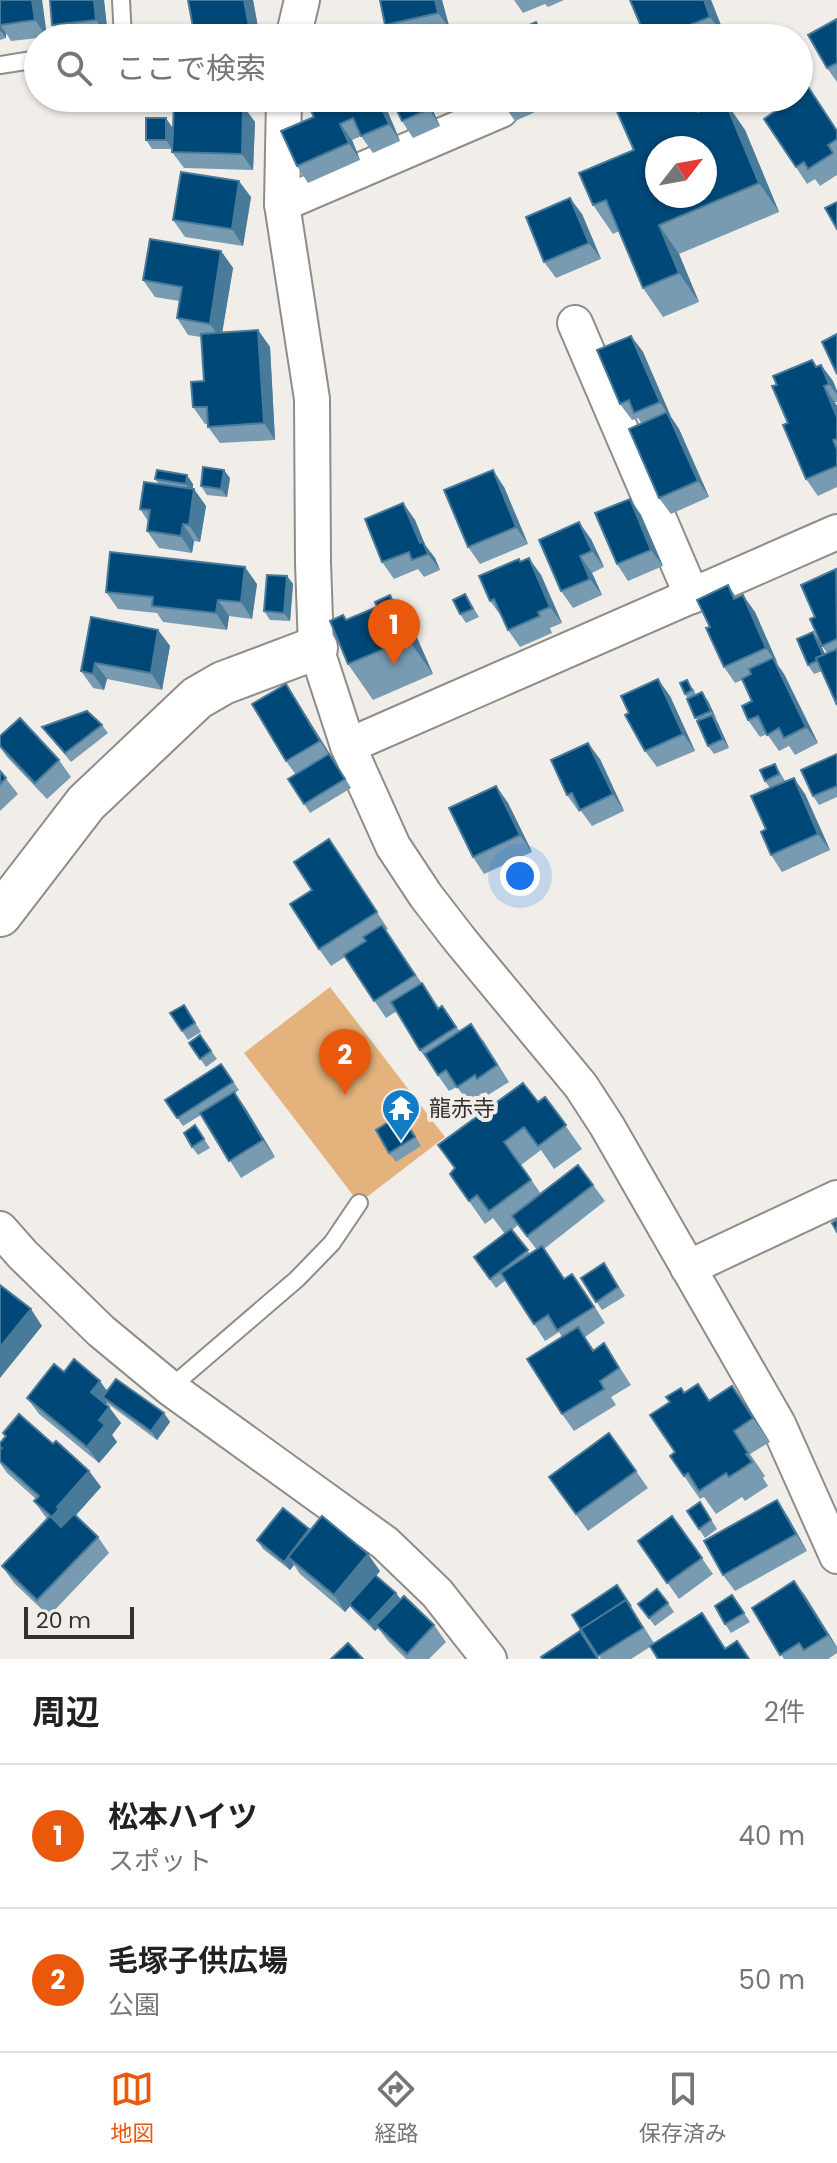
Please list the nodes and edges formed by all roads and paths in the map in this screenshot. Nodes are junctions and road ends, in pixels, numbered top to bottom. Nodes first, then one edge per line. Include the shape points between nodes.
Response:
1 (121, 0) edge
2 (302, 0) edge
3 (122, 24) edge
4 (296, 24) edge
5 (24, 61) edge
6 (0, 65) edge
7 (284, 112) edge
8 (496, 112) edge
9 (282, 204) junction
10 (575, 323) dead end
11 (837, 532) edge
12 (692, 596) junction
13 (316, 648) junction
14 (348, 746) junction
15 (4, 900) edge
16 (837, 1198) edge
17 (359, 1203) dead end
18 (0, 1229) edge
19 (688, 1268) junction
20 (170, 1388) junction
21 (837, 1556) edge
22 (479, 1655) edge

1 - 3 lane
2 - 4 street
5 - 6 lane
7 - 9 street
8 - 9 street
9 - 13 street via 312,399
10 - 12 street
11 - 12 street
12 - 14 street
13 - 14 street
13 - 15 street via 197,698 86,803
14 - 19 street via 393,846 460,940 581,1086
16 - 19 street
17 - 20 lane via 332,1243 297,1279
18 - 20 street via 101,1331
19 - 21 street via 778,1424
20 - 22 street via 385,1543 437,1593

